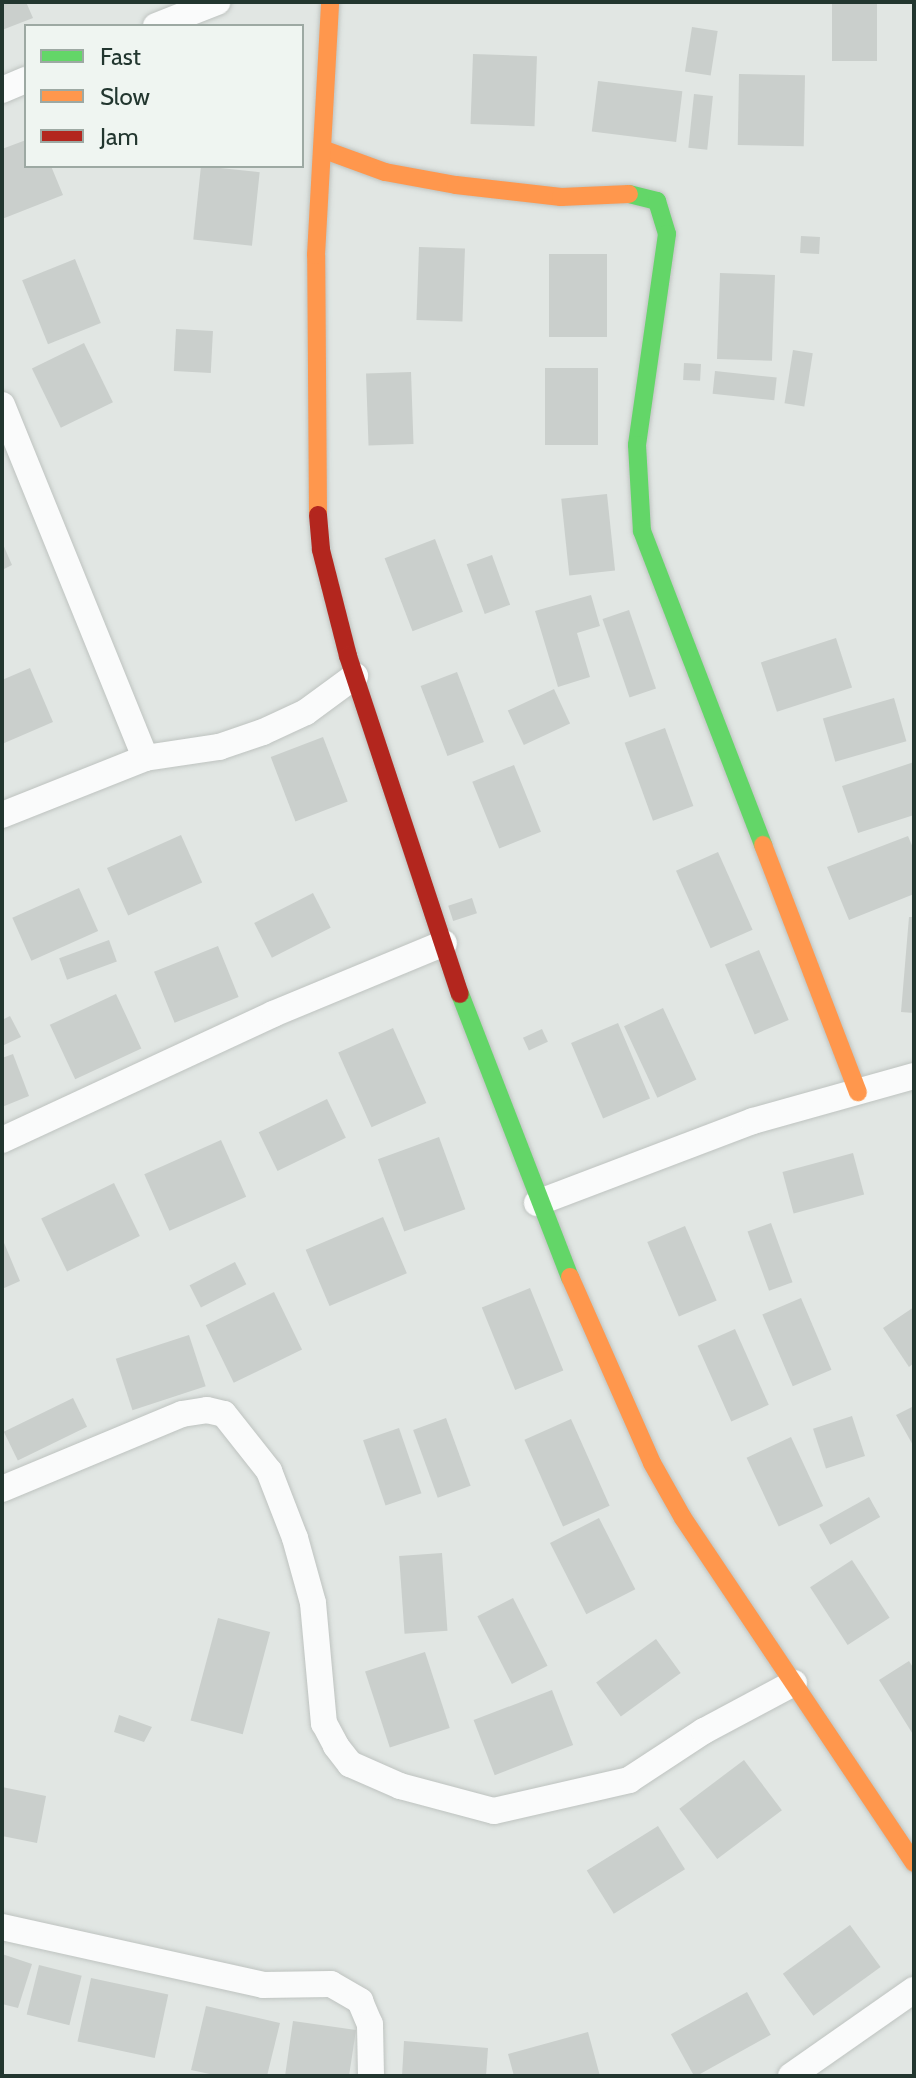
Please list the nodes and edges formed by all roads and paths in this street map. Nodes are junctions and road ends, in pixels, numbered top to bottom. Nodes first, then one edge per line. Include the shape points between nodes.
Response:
1 (217, 2) edge
2 (330, 2) edge
3 (161, 24) edge
4 (24, 81) edge
5 (2, 90) edge
6 (322, 149) junction
7 (2, 405) edge
8 (355, 676) junction
9 (145, 758) junction
10 (2, 815) edge
11 (444, 943) junction
12 (914, 1076) edge
13 (858, 1092) junction
14 (2, 1140) edge
15 (537, 1203) junction
16 (2, 1489) edge
17 (794, 1683) junction
18 (914, 1863) edge
19 (2, 1927) edge
20 (914, 1990) edge
21 (371, 2076) edge
22 (791, 2076) edge

1 - 3 street
2 - 6 street
4 - 5 street
6 - 8 street via 315,486 328,586
6 - 13 street via 385,172 456,185 561,197 640,194 657,201 667,234 637,445 642,531
7 - 9 street
8 - 9 street via 306,712 263,732 219,747
8 - 11 street
9 - 10 street
11 - 14 street via 273,1014
11 - 15 street
12 - 13 street
13 - 15 street via 753,1121
15 - 17 street via 652,1463
16 - 17 street via 182,1414 224,1414 269,1471 295,1538 313,1603 324,1723 336,1746 350,1764 400,1786 494,1811 629,1780 704,1731
17 - 18 street
19 - 21 street via 263,1985 331,1984 360,2001 370,2024
20 - 22 street

